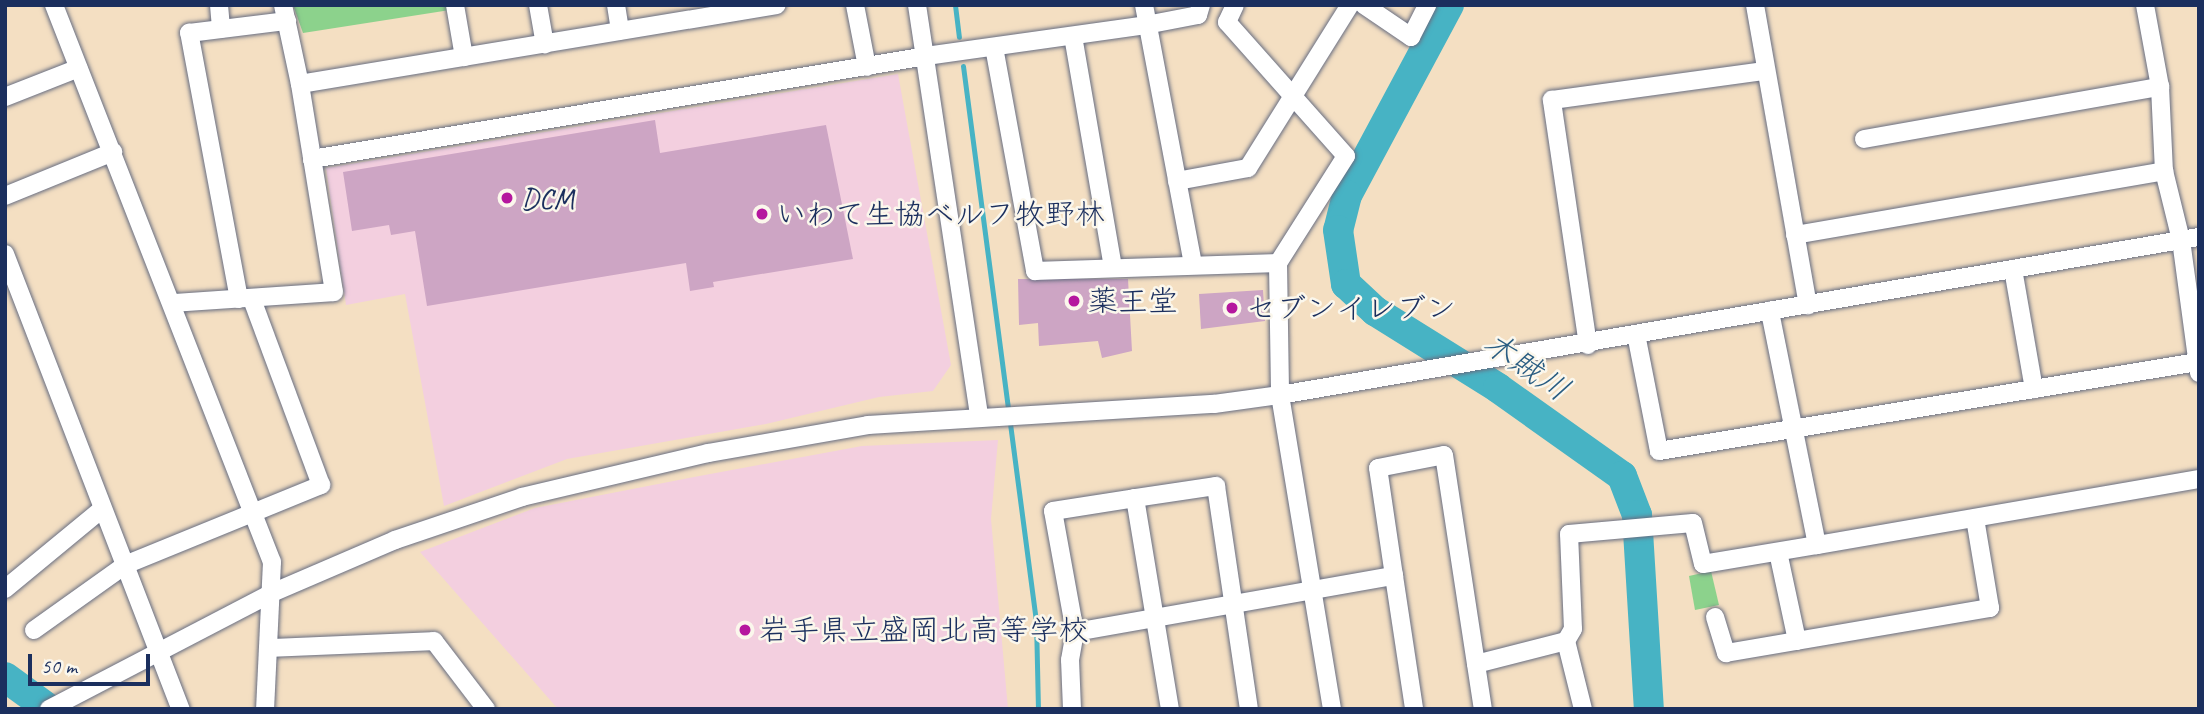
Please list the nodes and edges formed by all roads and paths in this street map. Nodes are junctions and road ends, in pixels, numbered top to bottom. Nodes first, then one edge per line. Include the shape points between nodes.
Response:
1 (54, 5) edge
2 (219, 5) edge
3 (455, 5) edge
4 (538, 5) edge
5 (616, 5) edge
6 (776, 5) edge
7 (856, 5) edge
8 (917, 5) edge
9 (1143, 5) edge
10 (1201, 5) edge
11 (1235, 5) edge
12 (1350, 5) edge
13 (1364, 5) edge
14 (1427, 5) edge
15 (1755, 5) edge
16 (2145, 5) edge
17 (700, 11) edge
18 (285, 13) edge
19 (1146, 25) junction
20 (221, 29) junction
21 (620, 31) junction
22 (1073, 36) junction
23 (545, 44) junction
24 (994, 47) junction
25 (926, 56) junction
26 (464, 57) junction
27 (867, 66) junction
28 (79, 68) junction
29 (1765, 71) junction
30 (300, 84) junction
31 (2160, 87) junction
32 (1293, 96) junction
33 (5, 97) edge
34 (1864, 139) dead end
35 (113, 152) junction
36 (312, 159) junction
37 (2164, 171) junction
38 (1177, 181) junction
39 (5, 196) edge
40 (1795, 235) junction
41 (2190, 239) edge
42 (5, 254) edge
43 (1278, 263) junction
44 (1193, 264) junction
45 (1113, 268) junction
46 (2013, 269) junction
47 (12, 299) edge
48 (246, 299) junction
49 (173, 303) junction
50 (1808, 304) junction
51 (1770, 311) junction
52 (1636, 334) junction
53 (1588, 345) junction
54 (2198, 367) edge
55 (2034, 389) junction
56 (1280, 395) junction
57 (979, 416) junction
58 (1791, 429) junction
59 (2199, 480) edge
60 (1135, 498) junction
61 (101, 510) junction
62 (255, 512) junction
63 (1975, 518) junction
64 (1817, 545) junction
65 (1778, 552) junction
66 (125, 565) junction
67 (1394, 576) junction
68 (5, 589) edge
69 (1313, 589) junction
70 (272, 593) junction
71 (1234, 601) junction
72 (1157, 615) junction
73 (1715, 617) dead end
74 (34, 630) dead end
75 (1075, 632) junction
76 (1797, 640) junction
77 (1566, 642) junction
78 (270, 648) junction
79 (158, 650) junction
80 (1476, 664) junction
81 (49, 709) edge
82 (181, 709) edge
83 (265, 709) edge
84 (486, 709) edge
85 (1072, 709) edge
86 (1170, 709) edge
87 (1249, 709) edge
88 (1332, 709) edge
89 (1414, 709) edge
90 (1483, 709) edge
91 (1583, 709) edge

1 - 28 street
2 - 20 street
3 - 26 street
4 - 23 street
5 - 21 street
6 - 17 street
7 - 27 street
8 - 25 street
9 - 19 street
10 - 19 street via 1198,15
11 - 32 street via 1227,22
12 - 32 street
13 - 14 street via 1411,37
15 - 29 street
16 - 31 street
17 - 21 street
18 - 20 street
18 - 30 street
19 - 22 street
19 - 38 street
20 - 48 street via 189,33
21 - 23 street
22 - 24 street
22 - 45 street
23 - 26 street
24 - 25 street
24 - 45 street via 1035,271
25 - 27 street
25 - 57 street
26 - 30 street
27 - 36 street
28 - 33 street
28 - 35 street
29 - 40 street
29 - 53 street via 1552,100
30 - 36 street
31 - 34 street
31 - 37 street
32 - 38 street via 1248,168
32 - 43 street via 1346,156
35 - 39 street
35 - 49 street
36 - 48 street via 334,292
37 - 40 street
37 - 41 street
38 - 44 street
40 - 50 street
41 - 46 street
41 - 54 street
42 - 47 street
43 - 44 street
43 - 56 street
44 - 45 street
46 - 50 street
46 - 55 street
47 - 61 street
48 - 49 street
48 - 62 street via 321,485
49 - 62 street
50 - 51 street
51 - 52 street
51 - 58 street
52 - 53 street
52 - 58 street via 1659,451
53 - 56 street via 1453,363
54 - 55 street
55 - 58 street
56 - 57 street via 1214,404
56 - 69 street
57 - 70 street via 868,425 720,450 522,497 396,540
58 - 64 street
59 - 63 street
60 - 71 street via 1216,486
60 - 72 street
60 - 75 street via 1053,511
61 - 66 street
61 - 68 street
62 - 66 street
62 - 70 street via 272,562
63 - 64 street
63 - 76 street via 1990,608
64 - 65 street
65 - 76 street
65 - 77 street via 1703,565 1693,523 1569,534 1573,629
66 - 74 street
66 - 79 street
67 - 69 street
67 - 80 street via 1378,468 1444,455
67 - 89 street
69 - 71 street
69 - 88 street
70 - 78 street
70 - 79 street
71 - 72 street
71 - 87 street
72 - 75 street
72 - 86 street
73 - 76 street via 1726,653
75 - 85 street via 1070,660
77 - 80 street
77 - 91 street
78 - 83 street
78 - 84 street via 434,641
79 - 81 street
79 - 82 street
80 - 90 street

